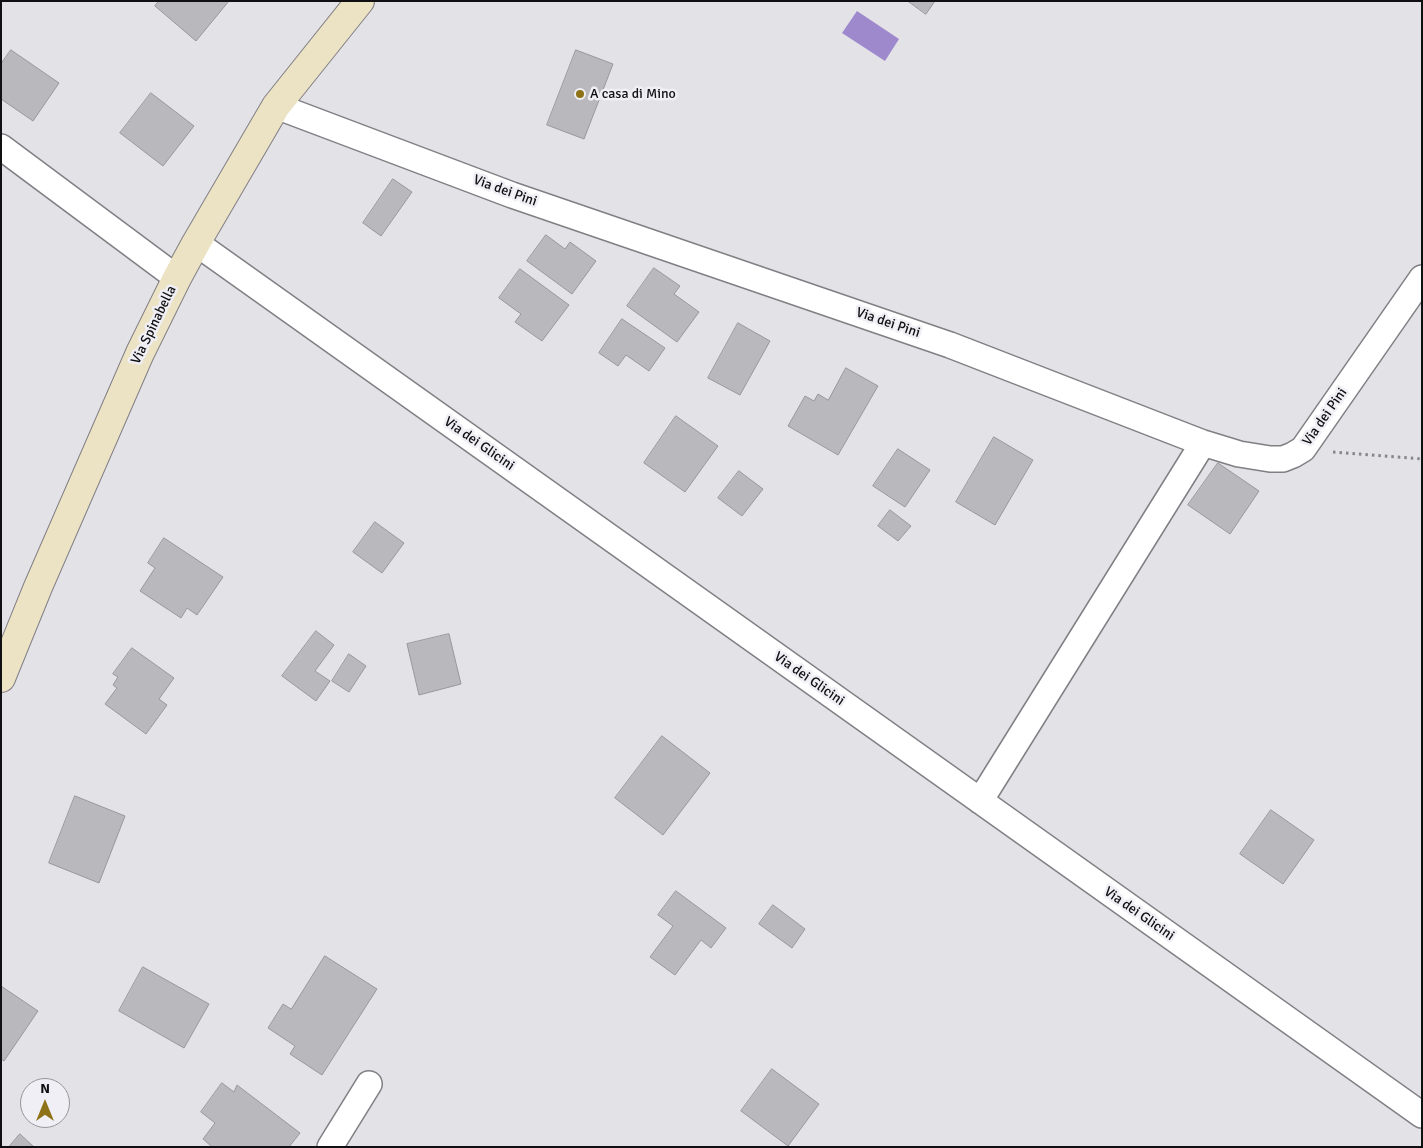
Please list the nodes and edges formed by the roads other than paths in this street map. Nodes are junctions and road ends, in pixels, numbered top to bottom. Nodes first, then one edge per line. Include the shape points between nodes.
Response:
1 (360, 1) edge
2 (276, 106) junction
3 (1, 147) edge
4 (196, 243) junction
5 (177, 278) junction
6 (1422, 278) edge
7 (1203, 443) junction
8 (1, 678) edge
9 (980, 801) junction
10 (369, 1084) dead end
11 (1422, 1115) edge
12 (330, 1147) edge

1 - 2 street, Via Spinabella
2 - 4 street, Via Spinabella
2 - 7 street, Via dei Pini via 512,195 959,348
3 - 5 street
4 - 5 street, Via Spinabella
4 - 9 street, Via dei Glicini
5 - 8 street, Via Spinabella via 142,347
6 - 7 street, Via dei Pini via 1303,449 1293,455 1270,460
7 - 9 street
9 - 11 street, Via dei Glicini
10 - 12 street

